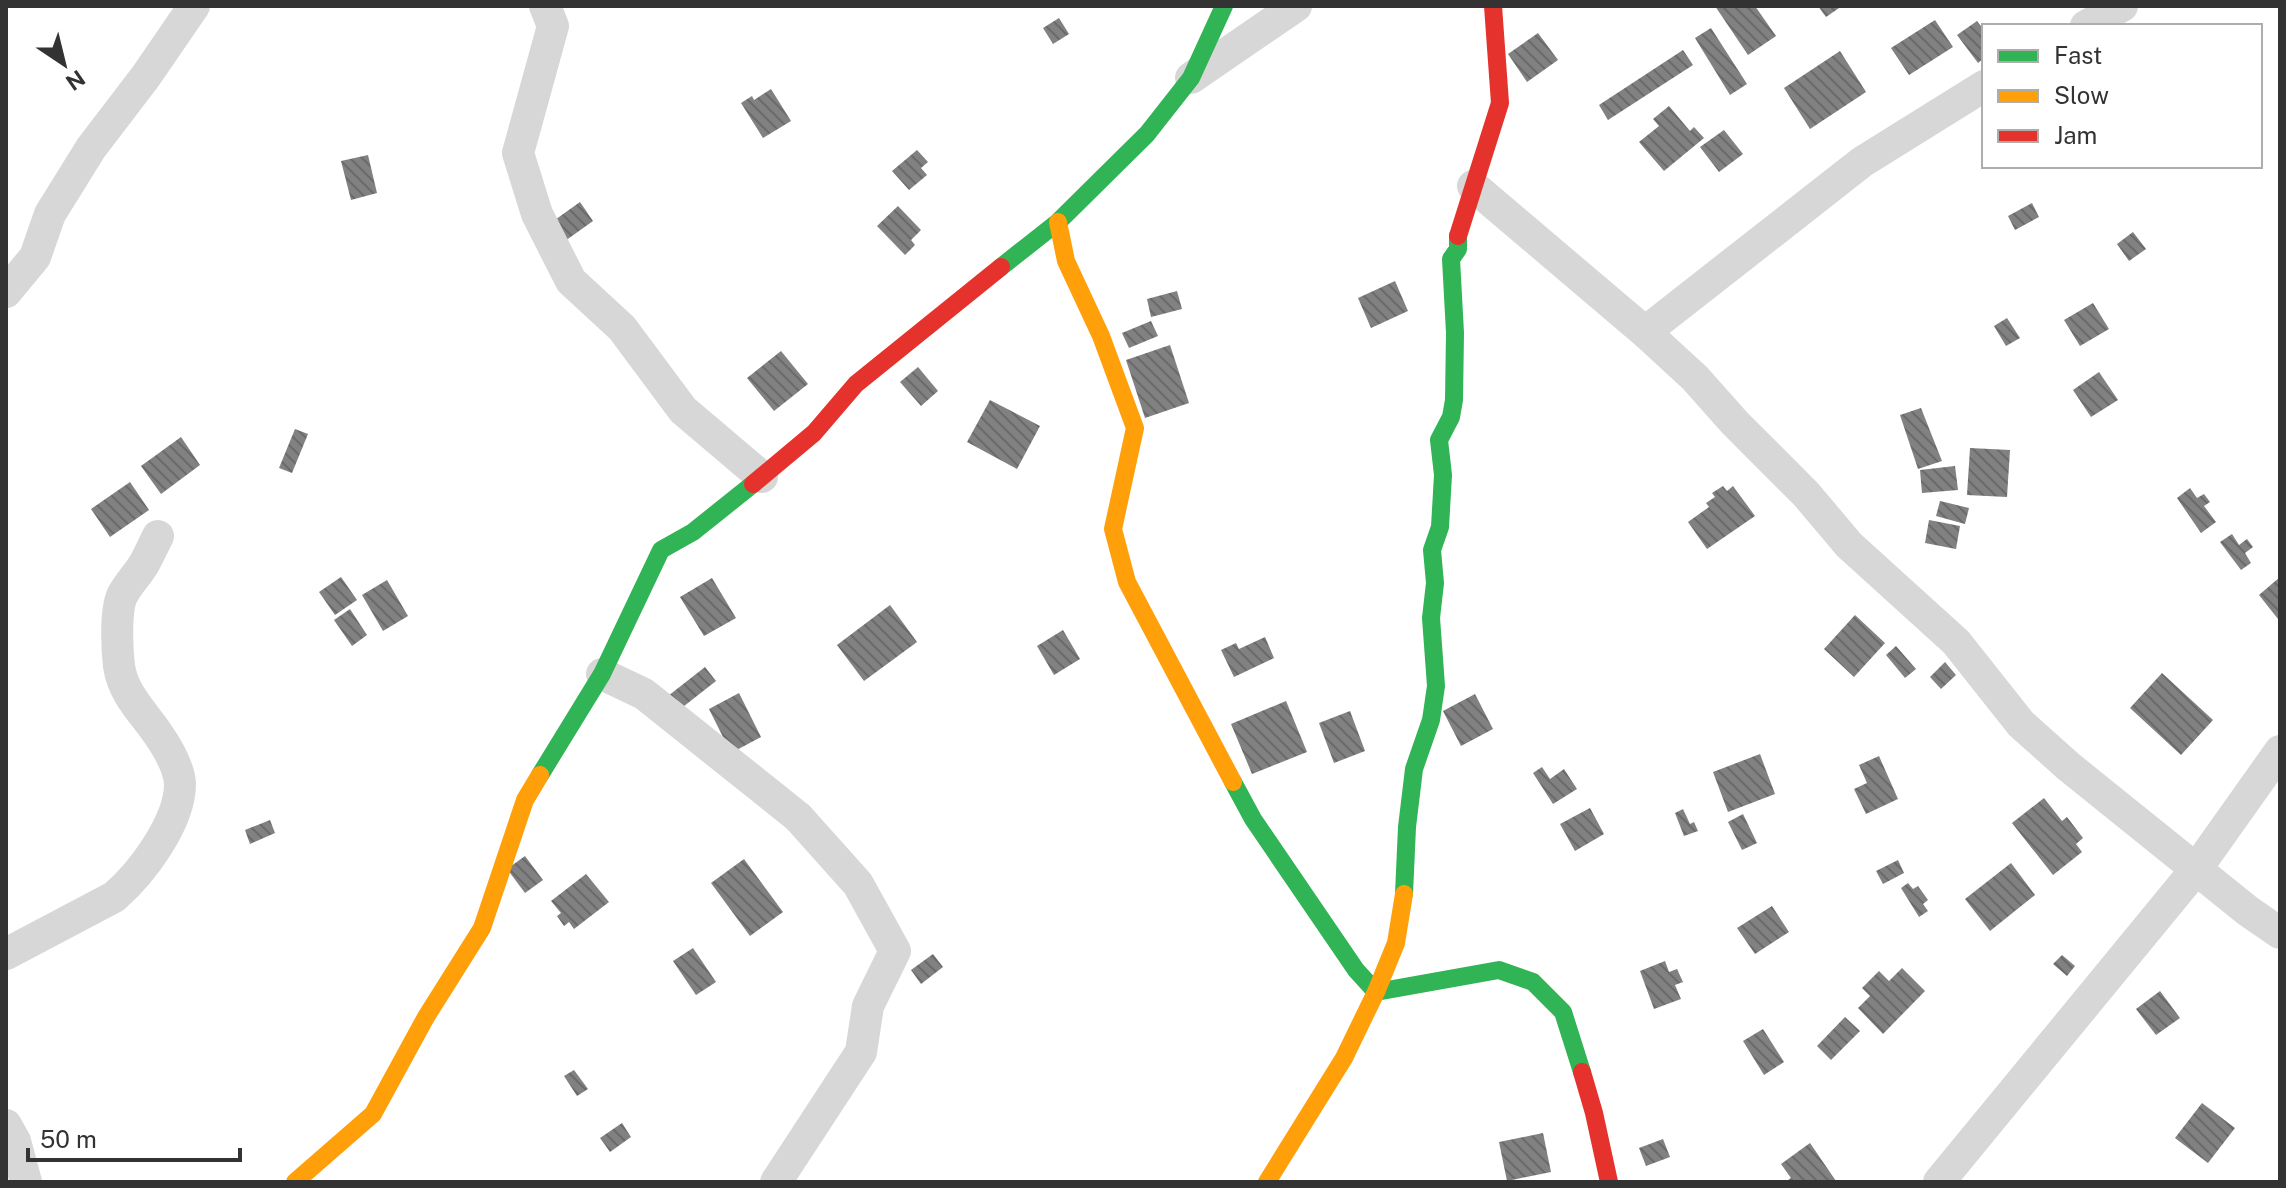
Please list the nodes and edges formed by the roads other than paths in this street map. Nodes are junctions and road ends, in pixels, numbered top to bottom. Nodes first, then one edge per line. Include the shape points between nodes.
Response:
1 (194, 6) edge
2 (545, 6) edge
3 (1224, 6) edge
4 (1296, 6) edge
5 (1493, 6) edge
6 (2122, 6) edge
7 (2090, 24) edge
8 (1191, 78) junction
9 (1982, 87) edge
10 (1473, 186) junction
11 (1058, 222) junction
12 (6, 292) edge
13 (1645, 332) junction
14 (762, 477) junction
15 (158, 536) dead end
16 (602, 674) junction
17 (2280, 751) edge
18 (2197, 868) junction
19 (2280, 933) edge
20 (6, 954) edge
21 (1376, 992) junction
22 (6, 1125) edge
23 (26, 1182) edge
24 (295, 1182) edge
25 (776, 1182) edge
26 (1267, 1182) edge
27 (1609, 1182) edge
28 (1939, 1182) edge

1 - 12 street via 91,148 50,214 35,257
2 - 14 street via 553,26 518,153 537,214 571,281 622,328 683,410
3 - 8 street
4 - 8 street
5 - 10 street via 1500,103
6 - 7 street
8 - 11 street via 1147,134
9 - 13 street via 1862,162
10 - 13 street
10 - 21 street via 1451,259 1454,400 1439,440 1440,527 1432,550 1436,686 1414,769 1396,943
11 - 14 street via 856,384 814,433
11 - 21 street via 1066,261 1135,428 1113,529 1127,582 1253,819
13 - 18 street via 1695,378 1849,545 1956,642 2021,724
14 - 16 street via 693,532 661,550
15 - 20 street via 122,596 119,663 128,695 172,758 180,783 173,816 154,851 114,897
16 - 24 street via 525,800 482,928 381,1102
16 - 25 street via 644,694 798,817 858,884 895,951 868,1006 861,1052
17 - 18 street
18 - 19 street
18 - 28 street
21 - 26 street via 1344,1058
21 - 27 street via 1499,970 1533,982 1563,1012
22 - 23 street

